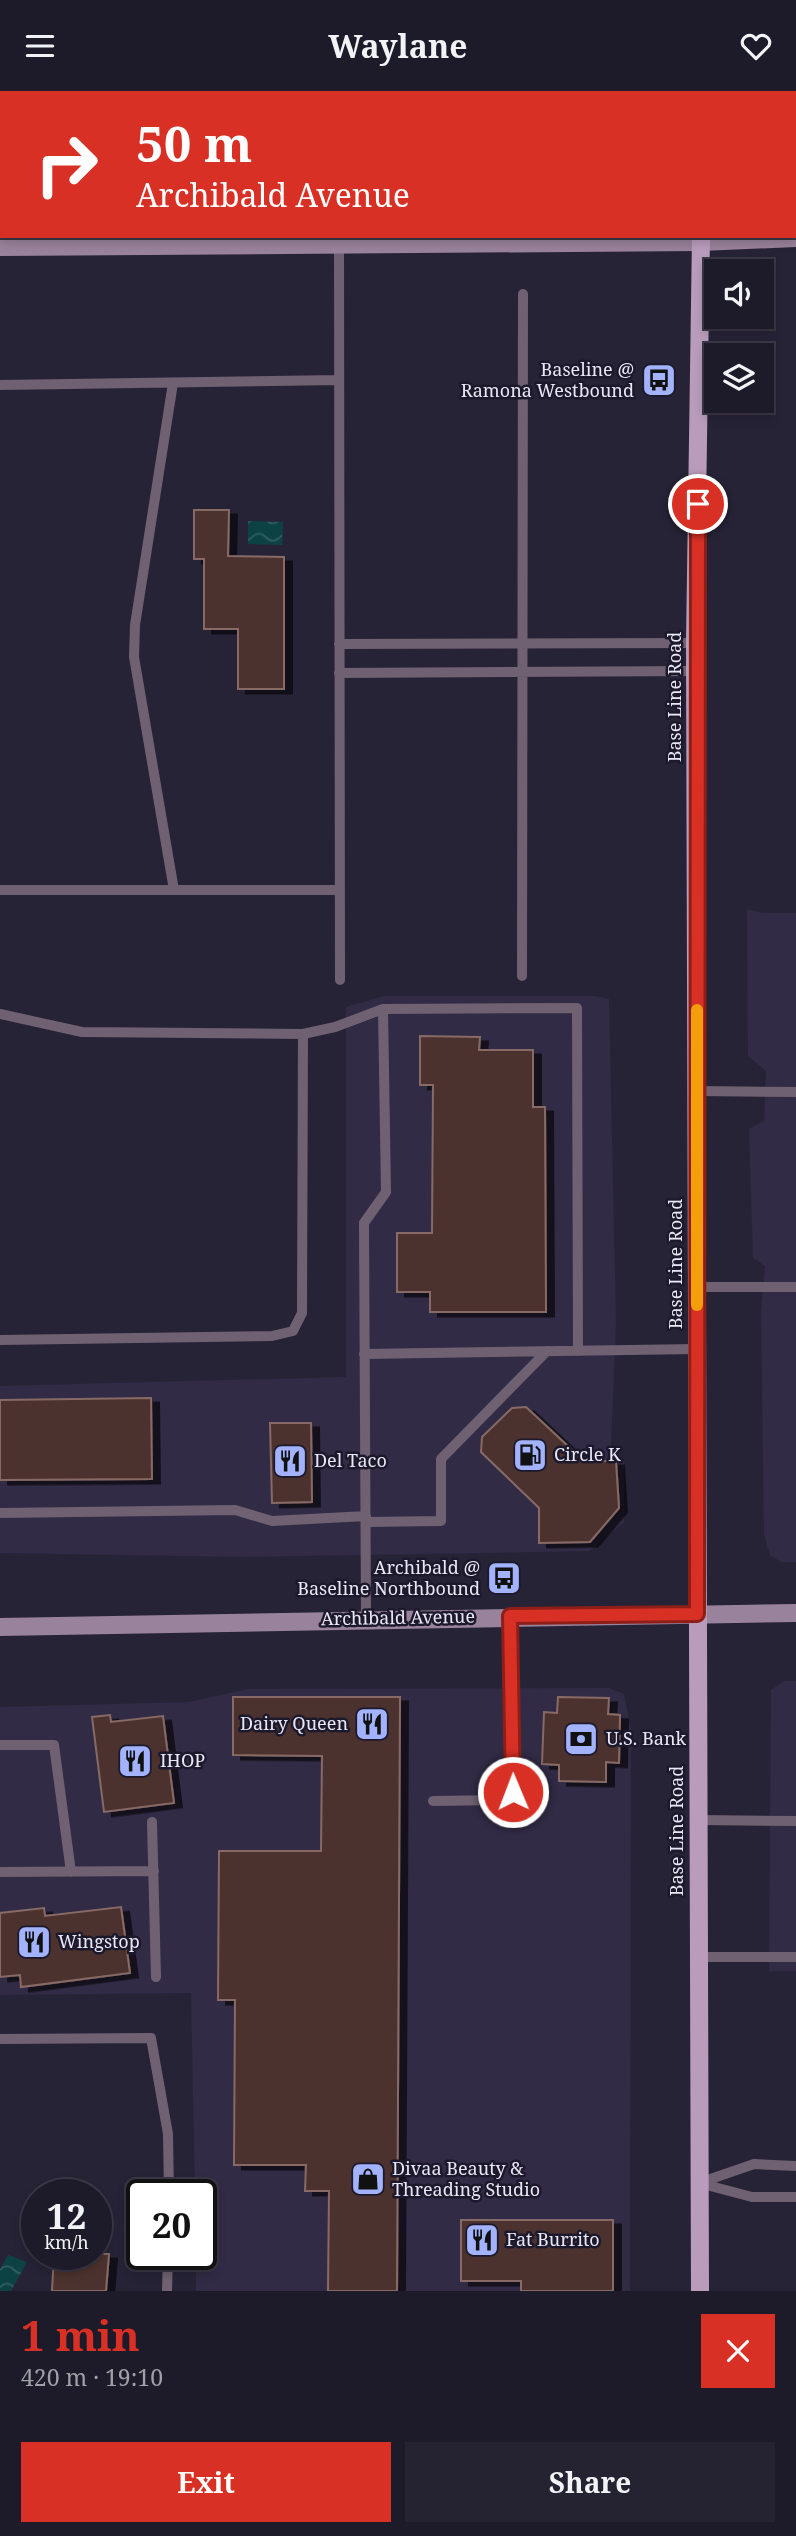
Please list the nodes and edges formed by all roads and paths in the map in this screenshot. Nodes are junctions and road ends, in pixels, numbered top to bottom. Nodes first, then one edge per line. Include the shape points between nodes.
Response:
1 (796, 238) edge
2 (701, 239) edge
3 (339, 244) junction
4 (0, 247) edge
5 (523, 294) dead end
6 (340, 380) junction
7 (173, 383) junction
8 (0, 385) edge
9 (522, 643) junction
10 (695, 643) junction
11 (339, 644) junction
12 (696, 671) junction
13 (522, 672) junction
14 (339, 673) junction
15 (0, 890) edge
16 (174, 890) junction
17 (340, 890) junction
18 (522, 976) dead end
19 (340, 980) dead end
20 (383, 1009) junction
21 (0, 1014) edge
22 (303, 1034) junction
23 (697, 1091) junction
24 (796, 1092) edge
25 (697, 1287) junction
26 (796, 1287) edge
27 (0, 1341) edge
28 (697, 1349) junction
29 (547, 1351) junction
30 (578, 1351) junction
31 (364, 1354) junction
32 (0, 1513) edge
33 (366, 1519) junction
34 (796, 1613) edge
35 (697, 1614) junction
36 (510, 1616) junction
37 (366, 1619) junction
38 (0, 1627) edge
39 (0, 1745) edge
40 (433, 1801) dead end
41 (698, 1820) junction
42 (796, 1821) edge
43 (152, 1822) dead end
44 (154, 1871) junction
45 (0, 1872) edge
46 (71, 1872) junction
47 (698, 1957) junction
48 (796, 1957) edge
49 (156, 1977) dead end
50 (0, 2039) edge
51 (796, 2165) edge
52 (168, 2179) edge
53 (699, 2182) junction
54 (796, 2197) edge
55 (168, 2270) edge
56 (167, 2291) edge
57 (699, 2291) edge

1 - 2 main road
2 - 3 main road
2 - 10 main road, Base Line Road
3 - 4 main road
3 - 6 lane
5 - 9 lane
6 - 7 lane
6 - 11 lane
7 - 8 lane
7 - 16 lane via 135,625 134,657
9 - 10 lane
9 - 11 lane
9 - 13 lane
10 - 12 main road, Base Line Road
11 - 14 lane
12 - 13 lane
12 - 23 main road, Base Line Road
13 - 14 lane
13 - 18 lane
14 - 17 lane
15 - 16 lane
16 - 17 lane
17 - 19 lane
20 - 22 lane
20 - 30 lane via 576,1008
20 - 31 lane via 386,1192 364,1223
21 - 22 lane via 82,1032
22 - 27 lane via 302,1313 293,1331 272,1336
23 - 24 lane
23 - 25 main road, Base Line Road
25 - 26 lane
25 - 28 main road, Base Line Road
28 - 30 lane
28 - 35 main road, Base Line Road
29 - 30 lane
29 - 31 lane
29 - 33 lane via 441,1459 441,1521
31 - 33 lane
32 - 33 lane via 234,1510 272,1521
33 - 37 lane
34 - 35 main road, Archibald Avenue
35 - 36 main road, Archibald Avenue
35 - 41 main road, Base Line Road
36 - 37 main road, Archibald Avenue
36 - 40 lane via 513,1792 500,1800
37 - 38 main road, Archibald Avenue
39 - 46 lane via 54,1745
41 - 42 lane
41 - 47 main road, Base Line Road
43 - 44 lane
44 - 46 lane
44 - 49 lane
45 - 46 lane
47 - 48 lane
47 - 53 main road, Base Line Road
50 - 52 lane via 151,2038 167,2134
51 - 53 lane via 754,2164
53 - 54 lane via 752,2197
53 - 57 main road, Base Line Road
55 - 56 lane

